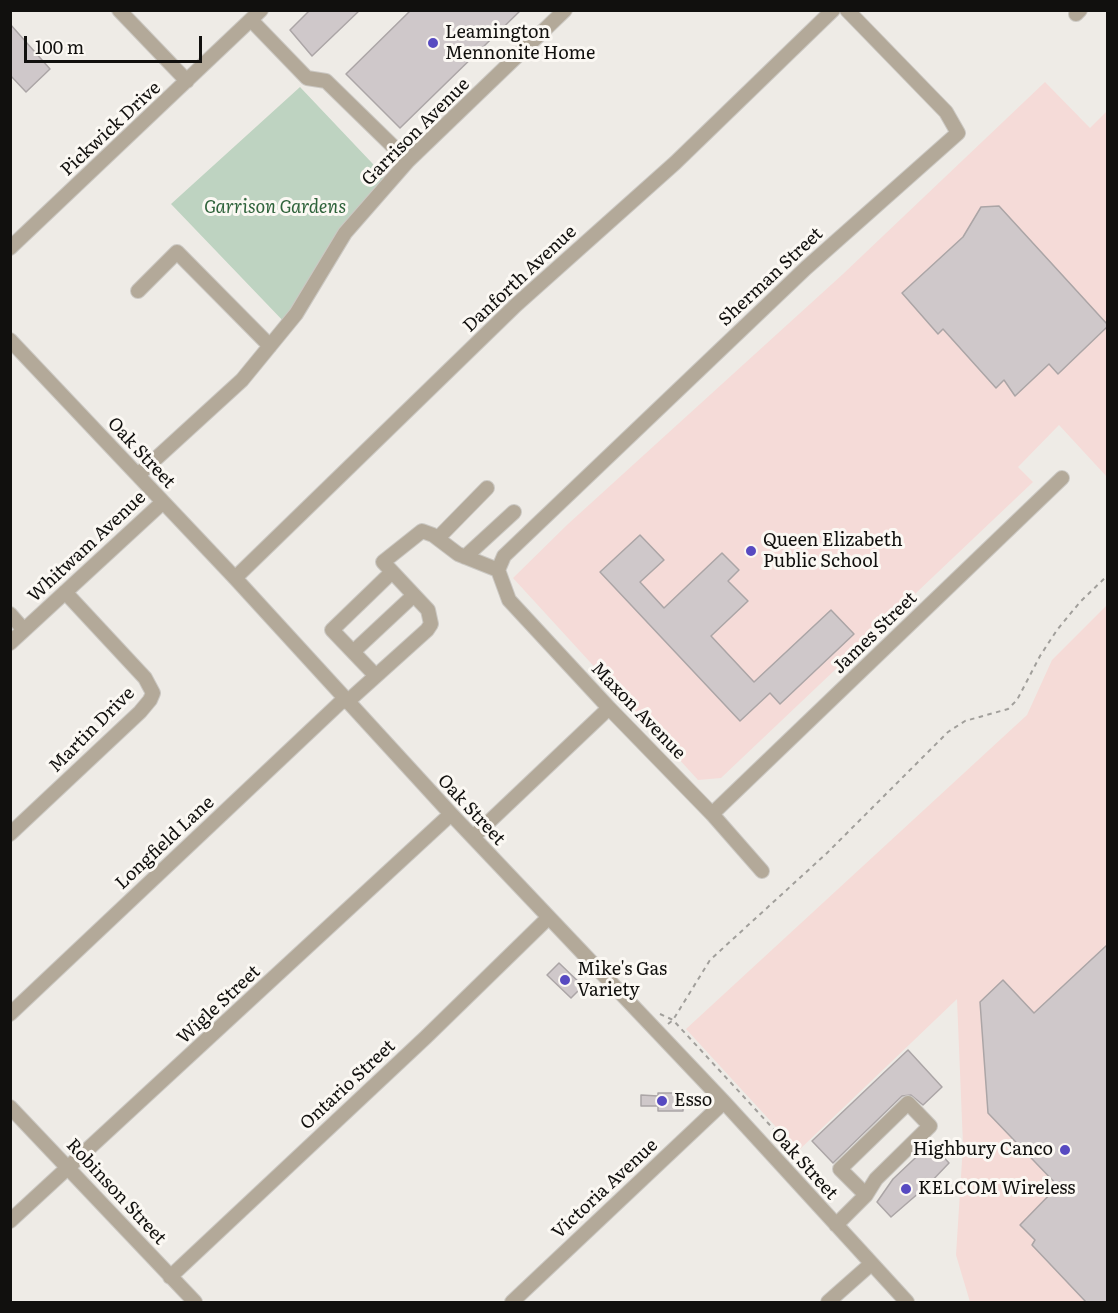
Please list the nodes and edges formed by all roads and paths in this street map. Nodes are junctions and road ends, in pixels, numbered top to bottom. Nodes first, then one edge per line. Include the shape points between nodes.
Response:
1 (119, 10) edge
2 (261, 10) edge
3 (566, 10) edge
4 (833, 10) edge
5 (847, 10) edge
6 (251, 20) junction
7 (187, 81) junction
8 (408, 161) junction
9 (10, 248) edge
10 (138, 291) dead end
11 (10, 340) edge
12 (270, 346) junction
13 (138, 475) junction
14 (1062, 478) dead end
15 (487, 488) dead end
16 (163, 502) junction
17 (514, 512) dead end
18 (438, 538) junction
19 (465, 557) junction
20 (498, 570) junction
21 (392, 572) junction
22 (1107, 575) edge
23 (235, 578) junction
24 (65, 592) junction
25 (414, 595) junction
26 (10, 614) edge
27 (24, 630) junction
28 (10, 643) edge
29 (354, 651) junction
30 (376, 676) junction
31 (346, 700) junction
32 (609, 708) junction
33 (451, 814) junction
34 (712, 814) junction
35 (10, 834) edge
36 (473, 837) junction
37 (762, 871) dead end
38 (548, 918) junction
39 (10, 1014) edge
40 (673, 1020) junction
41 (657, 1033) junction
42 (724, 1102) junction
43 (10, 1107) edge
44 (775, 1159) junction
45 (68, 1168) junction
46 (866, 1195) junction
47 (10, 1221) edge
48 (836, 1226) junction
49 (871, 1263) junction
50 (170, 1277) junction
51 (528, 1297) edge
52 (195, 1302) edge
53 (512, 1302) edge
54 (828, 1302) edge
55 (907, 1302) edge

1 - 7 street
2 - 6 street, Pickwick Drive
3 - 8 street, Garrison Avenue
4 - 23 street, Danforth Avenue via 675,163 516,305
5 - 20 street, Sherman Street via 946,112 958,133 806,268 575,487 504,556
6 - 7 street, Pickwick Drive
6 - 8 street via 307,78 326,81
7 - 9 street, Pickwick Drive
8 - 12 street, Garrison Avenue via 345,233 296,314
10 - 12 street via 177,252
11 - 13 street, Oak Street
12 - 13 street, Garrison Avenue via 242,380
13 - 16 street, Oak Street
14 - 34 street, James Street
15 - 18 street
16 - 23 street, Oak Street
16 - 24 street, Whitwam Avenue
17 - 19 street
18 - 19 street
18 - 21 street via 422,531 416,535 383,562
19 - 20 street
20 - 32 street, Maxon Avenue via 509,600
21 - 25 street
21 - 29 street via 332,630
22 - 40 path via 1057,630 1017,700 1008,709 965,721 948,732 827,854 710,960
23 - 31 street, Oak Street
24 - 27 street, Whitwam Avenue
24 - 35 street, Martin Drive via 145,678 153,693 146,706
25 - 29 street
25 - 30 street, Longfield Lane via 428,610 431,624
26 - 27 street
27 - 28 street, Whitwam Avenue
29 - 30 street
30 - 31 street, Longfield Lane
31 - 33 street, Oak Street
31 - 39 street, Longfield Lane
32 - 34 street, Maxon Avenue
32 - 36 street
33 - 36 street, Oak Street
33 - 45 street, Wigle Street
34 - 37 street, Maxon Avenue
36 - 38 street, Oak Street
38 - 41 street, Oak Street
38 - 50 street, Ontario Street
40 - 41 path
40 - 44 path via 779,1136
41 - 42 street, Oak Street
42 - 44 street, Oak Street
42 - 51 street, Victoria Avenue
43 - 45 street, Robinson Street
44 - 48 street, Oak Street
45 - 47 street, Wigle Street
45 - 50 street, Robinson Street
46 - 46 street via 876,1179 930,1126 908,1103 840,1169
46 - 48 street
48 - 49 street, Oak Street
49 - 54 street
49 - 55 street, Oak Street
50 - 52 street, Robinson Street
51 - 53 street, Victoria Avenue

